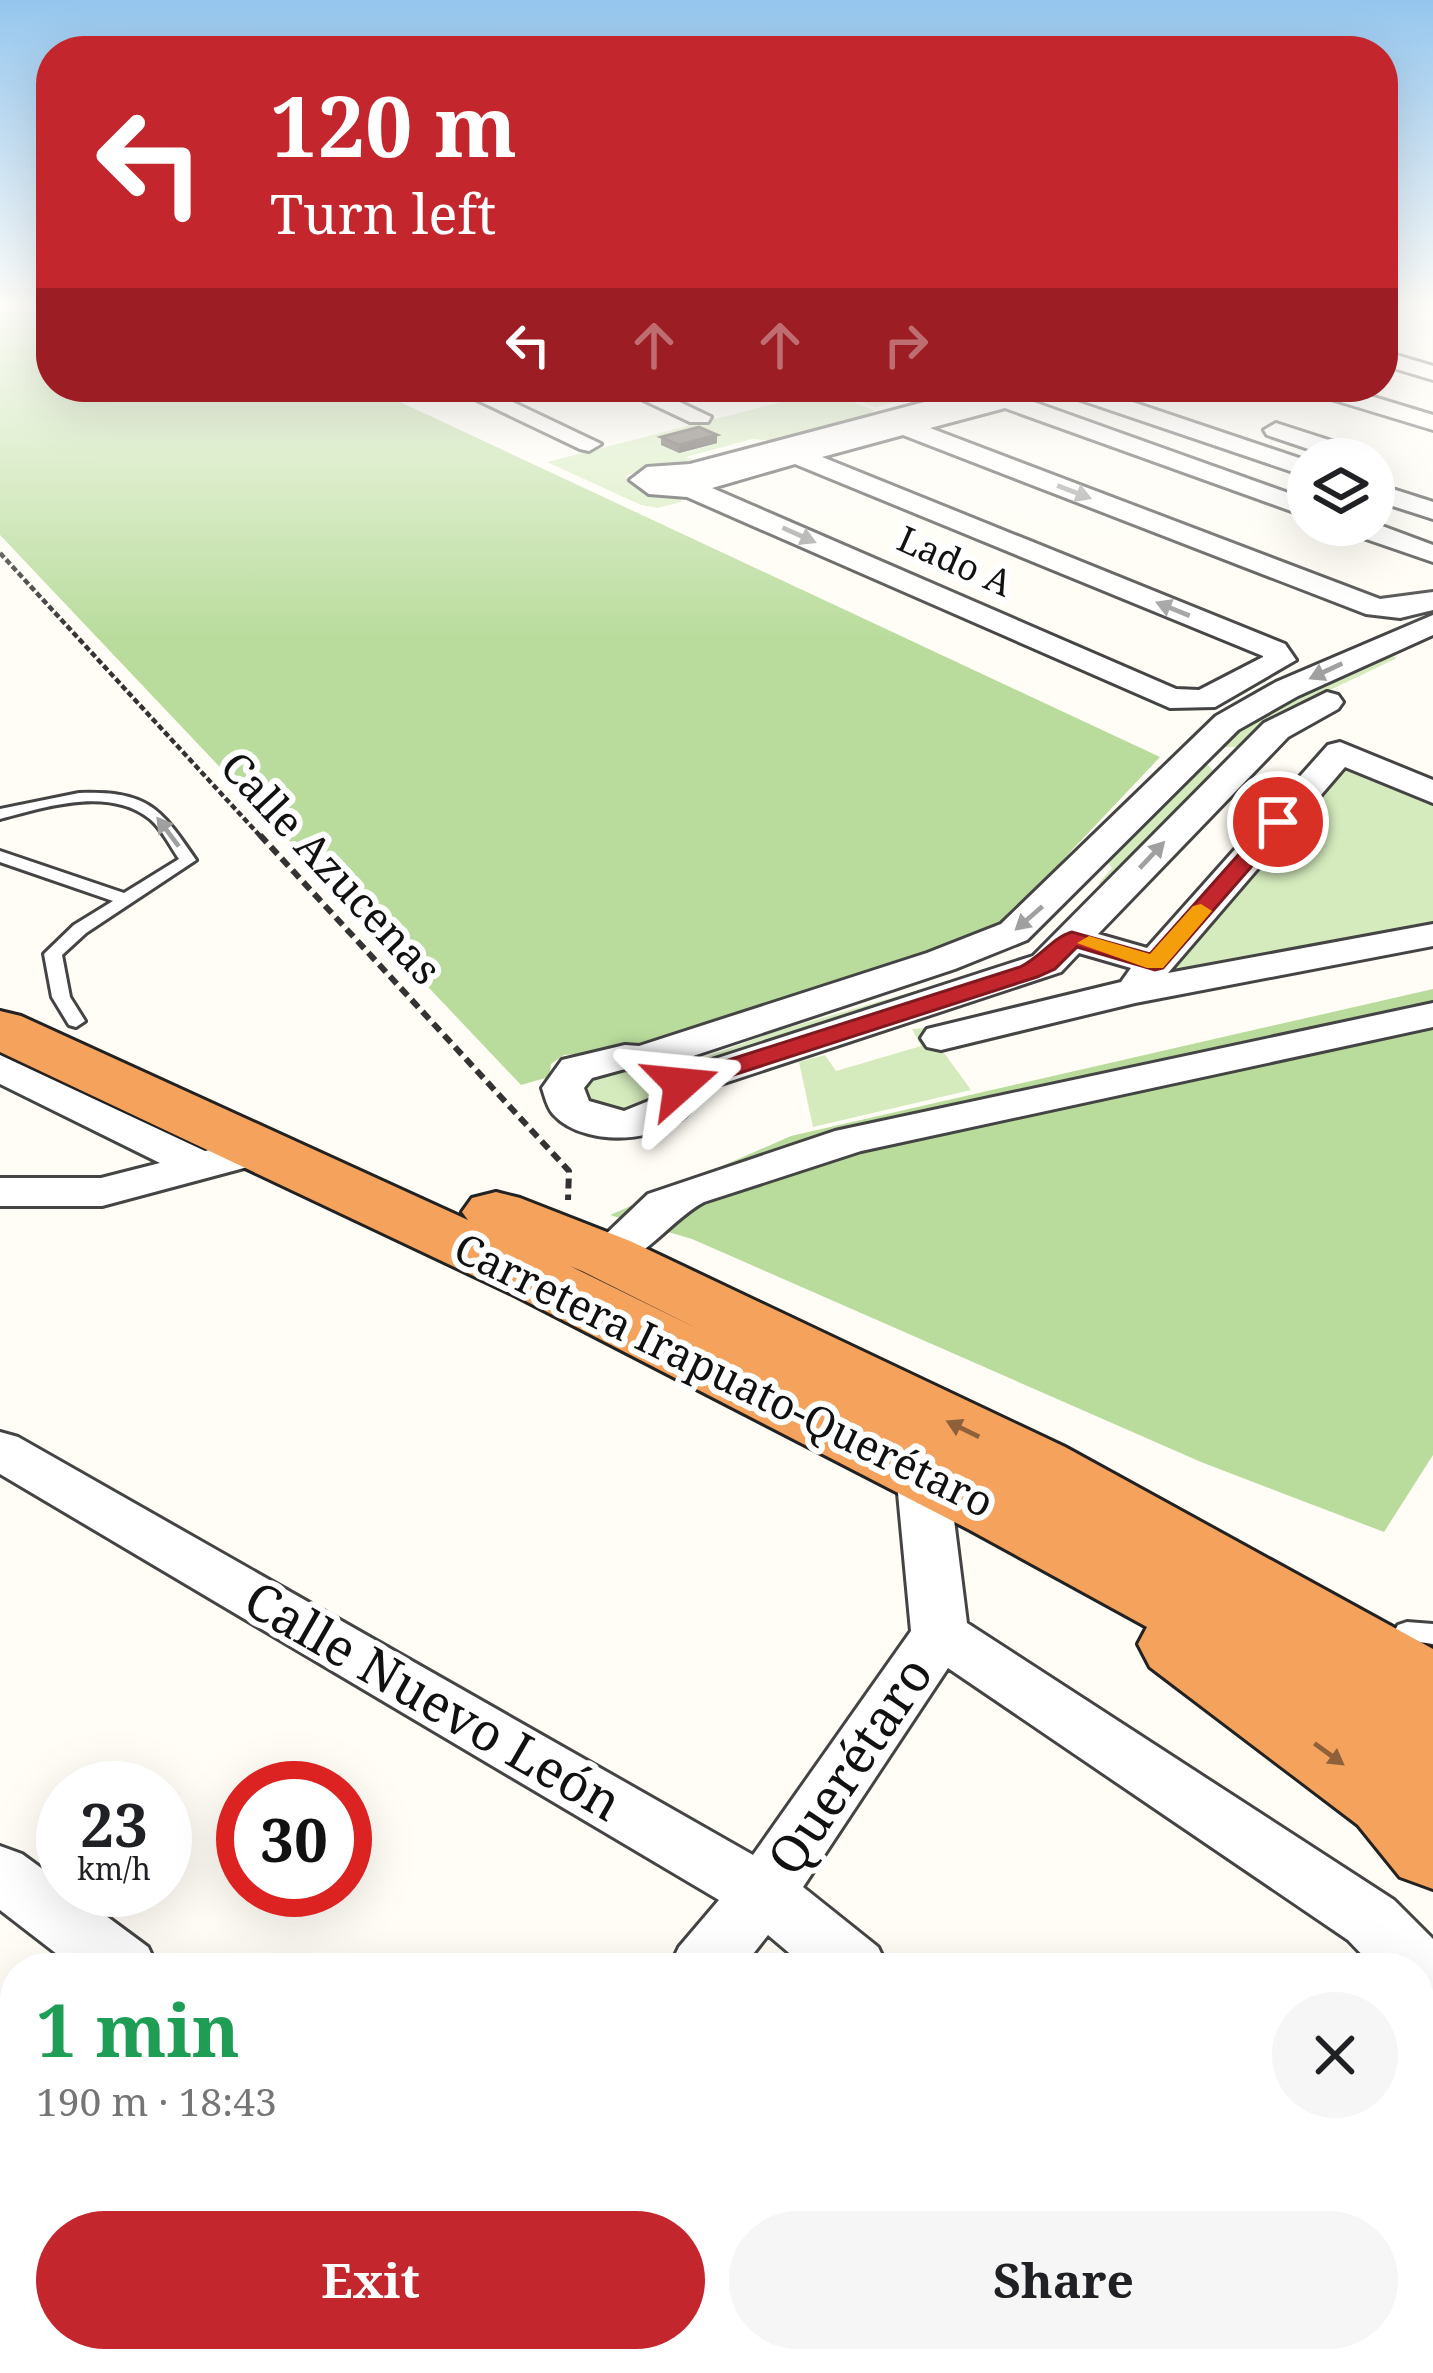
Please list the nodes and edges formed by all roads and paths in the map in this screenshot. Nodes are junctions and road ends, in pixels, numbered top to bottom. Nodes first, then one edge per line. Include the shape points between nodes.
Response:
1 (528, 417) edge
2 (921, 417) edge
3 (1061, 417) edge
4 (1150, 417) edge
5 (1202, 417) edge
6 (1256, 423) dead end
7 (896, 424) junction
8 (1301, 438) edge
9 (589, 444) dead end
10 (1287, 445) edge
11 (798, 456) junction
12 (1287, 462) edge
13 (1395, 470) edge
14 (1395, 481) edge
15 (1433, 482) edge
16 (692, 489) junction
17 (1433, 494) edge
18 (1395, 498) edge
19 (1287, 501) edge
20 (1433, 511) edge
21 (1395, 540) edge
22 (0, 553) edge
23 (1433, 554) edge
24 (1433, 601) edge
25 (1424, 644) edge
26 (1201, 749) junction
27 (1246, 759) junction
28 (1433, 793) edge
29 (0, 814) edge
30 (0, 856) edge
31 (128, 900) junction
32 (1433, 935) edge
33 (1060, 951) junction
34 (941, 961) junction
35 (1145, 977) junction
36 (0, 985) edge
37 (978, 989) junction
38 (1433, 1015) edge
39 (76, 1022) junction
40 (0, 1029) edge
41 (940, 1038) dead end
42 (643, 1058) junction
43 (0, 1068) edge
44 (681, 1084) junction
45 (150, 1121) junction
46 (230, 1159) junction
47 (126, 1186) junction
48 (0, 1192) edge
49 (586, 1250) junction
50 (0, 1450) edge
51 (922, 1472) junction
52 (1018, 1488) junction
53 (940, 1634) junction
54 (1427, 1649) edge
55 (1433, 1750) edge
56 (1433, 1850) edge
57 (0, 1873) edge
58 (763, 1893) junction
59 (105, 1953) edge
60 (714, 1953) edge
61 (837, 1953) edge
62 (1403, 1953) edge

1 - 9 street
2 - 7 street
3 - 19 street
4 - 12 street
5 - 10 street
6 - 8 street
7 - 11 street
7 - 16 street, Lado A via 643,480 659,490
7 -> 24 street via 1376,608
11 - 16 street
16 -> 11 street, Lado A via 1189,702 1278,664 1280,656
13 - 15 street
14 - 17 street
18 - 20 street
21 - 23 street
22 - 49 path, Calle Azucenas via 569,1171
25 -> 26 street via 1241,714
25 - 27 street via 1282,726
26 - 27 street
26 -> 34 street via 1024,925
33 -> 27 street
28 - 35 street via 1340,752
31 -> 29 lane via 188,860 158,817 131,801 56,799
30 - 31 lane
31 - 39 lane via 53,954 61,997
32 - 35 street
33 - 35 street
33 - 37 street
34 - 37 street
34 - 42 street
35 - 41 street
36 - 39 highway
37 - 44 street
38 - 49 street via 850,1140 688,1192
39 - 49 highway
40 - 45 highway, Carretera Irapuato-Querétaro
42 - 44 street
42 - 44 street via 577,1069 564,1098 581,1116 633,1124 676,1104
43 - 45 street
45 - 46 highway, Carretera Irapuato-Querétaro
45 - 47 street
46 - 47 street
46 - 51 highway, Carretera Irapuato-Querétaro via 543,1281
47 - 48 street
52 -> 49 highway
50 - 58 street, Calle Nuevo León
51 - 52 highway, Carretera Irapuato-Querétaro
51 - 53 street, Querétaro
52 - 54 highway
52 - 55 highway, Carretera Irapuato-Querétaro
52 -> 56 highway via 1390,1799
53 - 58 street, Querétaro
53 - 62 street via 1371,1919
57 - 59 street
58 - 60 street, Querétaro
58 - 61 street, Calle Nuevo León

